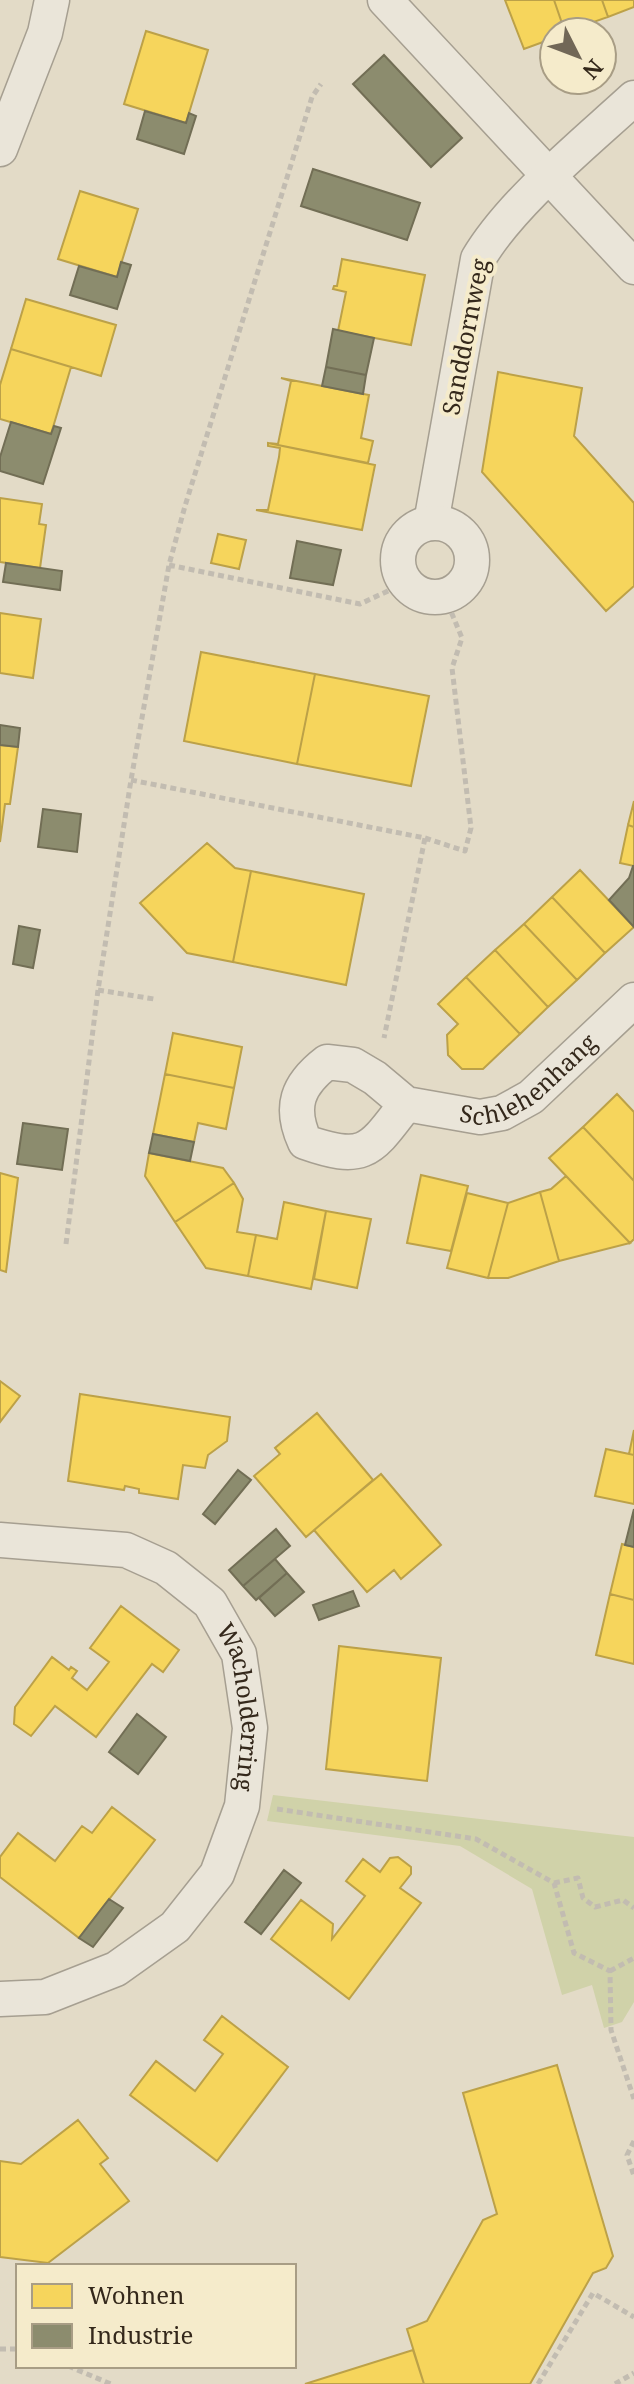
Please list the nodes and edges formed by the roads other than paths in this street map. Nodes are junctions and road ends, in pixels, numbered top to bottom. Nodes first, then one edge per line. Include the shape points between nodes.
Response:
1 (52, 0) edge
2 (385, 0) edge
3 (634, 98) edge
4 (0, 149) edge
5 (550, 176) junction
6 (634, 267) edge
7 (431, 523) junction
8 (634, 1000) edge
9 (406, 1104) junction
10 (0, 1540) edge
11 (0, 1999) edge

1 - 4 street via 45,33
2 - 5 street
3 - 5 street, Sanddornweg
5 - 6 street
5 - 7 street, Sanddornweg via 490,237 478,259
7 - 7 street via 447,525 471,548 467,581 445,597 422,596 405,583 398,565 400,546 413,531
8 - 9 street, Schlehenhang via 531,1097 502,1113 480,1117
9 - 9 street via 353,1065 327,1062 309,1076 297,1101 297,1124 305,1142 350,1154 377,1142
10 - 11 street, Wacholderring via 126,1550 166,1568 210,1603 239,1654 250,1728 242,1806 217,1874 175,1927 116,1969 45,1997

